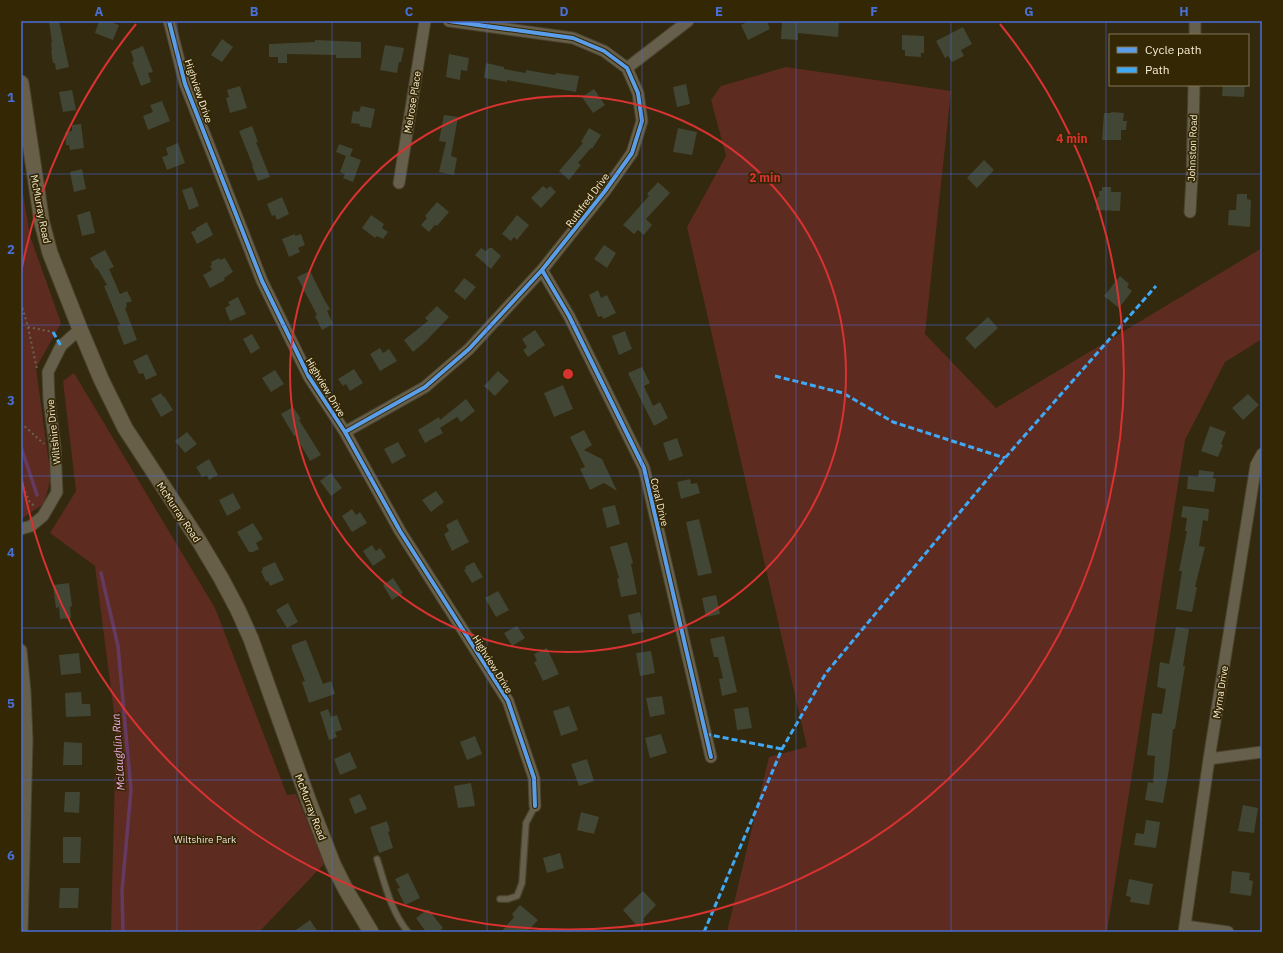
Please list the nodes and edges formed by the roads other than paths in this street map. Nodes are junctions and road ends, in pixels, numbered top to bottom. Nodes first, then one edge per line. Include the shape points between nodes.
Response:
1 (169, 21) edge
2 (425, 21) edge
3 (449, 21) edge
4 (688, 21) edge
5 (1195, 21) edge
6 (1195, 34) edge
7 (627, 68) junction
8 (21, 83) edge
9 (1194, 86) edge
10 (399, 183) dead end
11 (1190, 212) dead end
12 (542, 270) junction
13 (80, 329) junction
14 (345, 432) junction
15 (1262, 454) edge
16 (21, 530) edge
17 (21, 650) edge
18 (1262, 752) edge
19 (711, 757) dead end
20 (1209, 759) junction
21 (535, 806) joint
22 (377, 859) dead end
23 (500, 898) dead end
24 (1184, 929) edge
25 (22, 932) edge
26 (371, 932) edge
27 (408, 932) edge
28 (1228, 932) edge

1 - 14 street, Highview Drive via 186,84 262,281 309,377
2 - 10 street, Melrose Place
3 - 7 street, Ruthfred Drive via 573,38 604,51
4 - 7 street
5 - 6 street
7 - 12 street, Ruthfred Drive via 638,93 642,121 632,153
8 - 13 main road, McMurray Road via 42,223 50,252
9 - 11 street, Johnston Road
12 - 14 street, Ruthfred Drive via 469,349 425,387
12 - 19 street, Coral Drive via 569,316 644,468
13 - 16 street, Wiltshire Drive via 61,346 48,372 58,492 43,516
13 - 26 main road, McMurray Road via 125,428 199,541 238,610 251,639 333,864
14 - 21 street, Highview Drive via 400,531 508,701 534,778
15 - 20 street, Myrna Drive via 1256,465
17 - 25 street via 27,740
18 - 20 street
20 - 24 street, Myrna Drive
21 - 23 lane via 526,823 522,883 516,896
22 - 27 lane via 391,902 401,924
24 - 28 street

